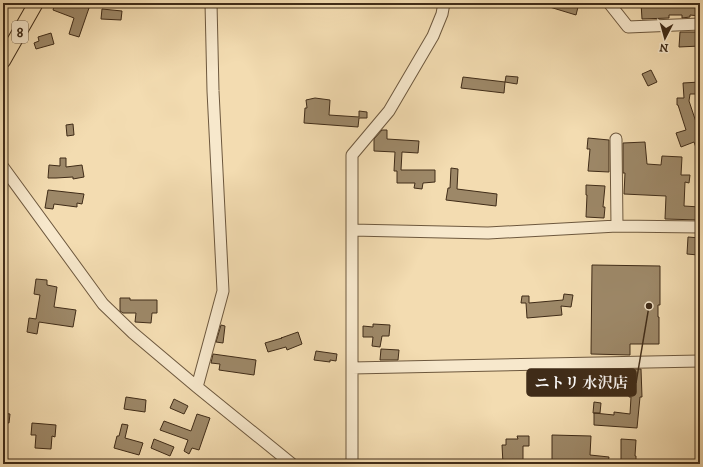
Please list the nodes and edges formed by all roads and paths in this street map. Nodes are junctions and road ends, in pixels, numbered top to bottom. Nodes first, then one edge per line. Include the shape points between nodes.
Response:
1 (36, 3) edge
2 (211, 3) edge
3 (444, 3) edge
4 (609, 3) edge
5 (700, 24) edge
6 (3, 61) edge
7 (616, 139) dead end
8 (3, 167) edge
9 (616, 226) junction
10 (700, 227) edge
11 (352, 230) junction
12 (700, 361) edge
13 (352, 368) junction
14 (197, 387) junction
15 (292, 464) edge
16 (352, 464) edge

1 - 6 main road, 8
2 - 14 street via 223,291
3 - 11 street via 434,36 389,111 352,155
4 - 5 street via 628,27
7 - 9 street
8 - 14 street via 103,304
9 - 10 street
9 - 11 street via 488,233
11 - 13 street
12 - 13 street
13 - 16 street
14 - 15 street

